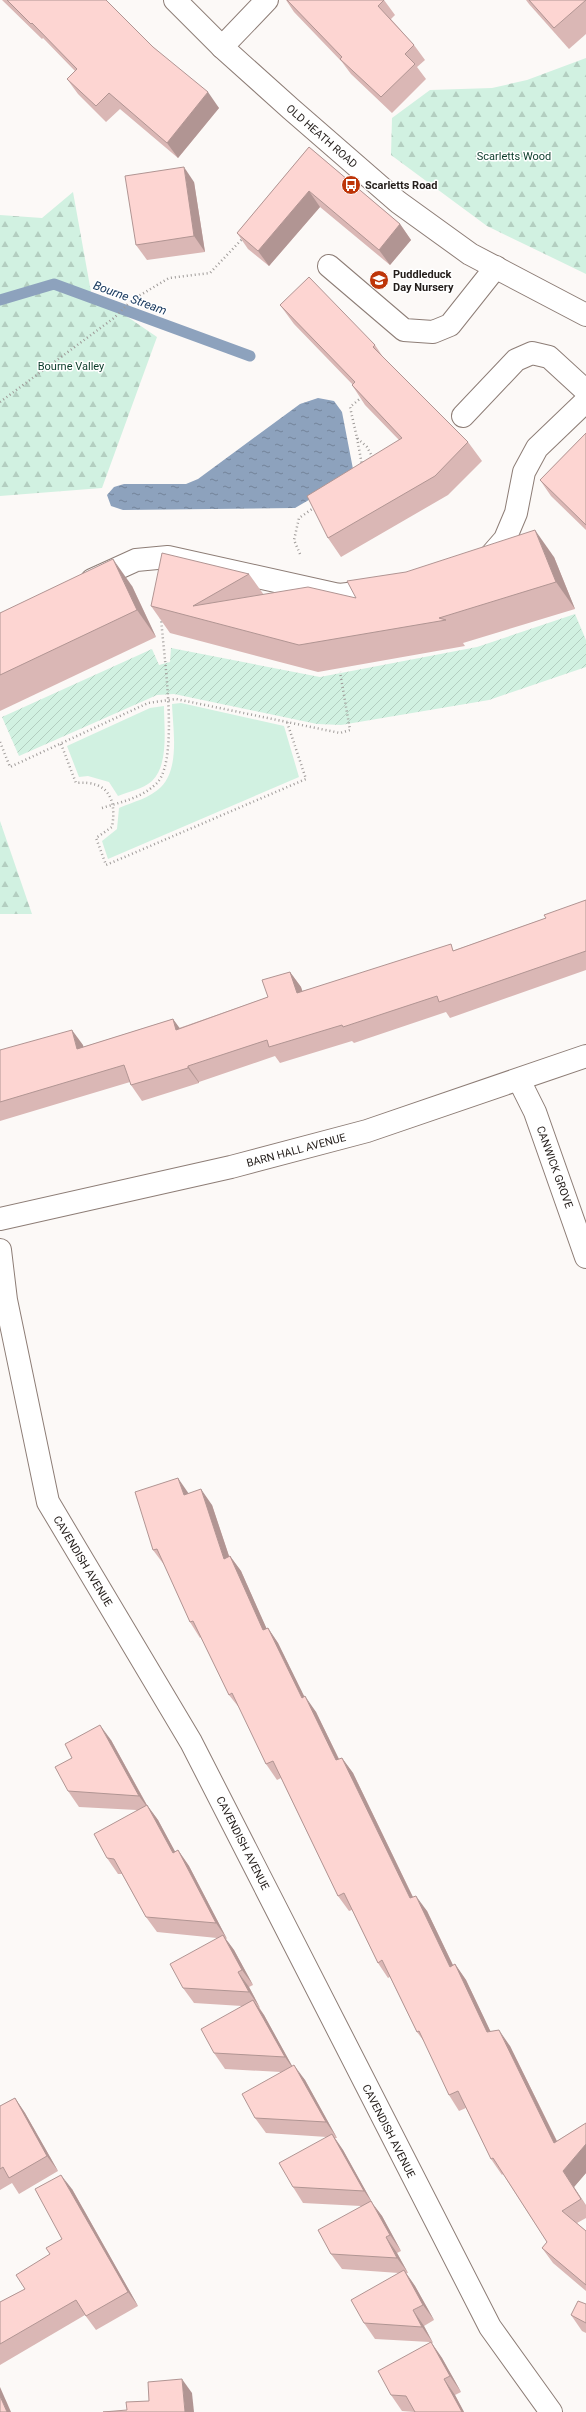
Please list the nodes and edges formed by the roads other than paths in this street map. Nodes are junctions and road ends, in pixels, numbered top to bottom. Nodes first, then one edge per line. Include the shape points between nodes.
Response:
1 (175, 0) edge
2 (267, 0) edge
3 (222, 47) junction
4 (329, 266) dead end
5 (496, 267) junction
6 (586, 315) edge
7 (586, 391) edge
8 (586, 401) edge
9 (463, 416) dead end
10 (468, 570) edge
11 (404, 587) edge
12 (74, 588) edge
13 (586, 1056) edge
14 (519, 1080) junction
15 (0, 1219) edge
16 (0, 1250) edge
17 (586, 1257) edge
18 (551, 2412) edge

1 - 3 street, OLD HEATH ROAD
2 - 3 street
3 - 5 street, OLD HEATH ROAD via 398,202 470,254
4 - 5 street via 404,330 433,332 450,325
5 - 6 street, OLD HEATH ROAD
7 - 9 street via 549,357 532,352 516,360
8 - 10 street via 537,448 524,472 516,513 505,539 486,562
11 - 12 street via 339,595 168,557 136,560
13 - 14 street, BARN HALL AVENUE
14 - 15 street, BARN HALL AVENUE via 352,1135 223,1169
14 - 17 street, CANWICK GROVE via 535,1112
16 - 18 street, CAVENDISH AVENUE via 6,1300 48,1502 191,1742 490,2327

